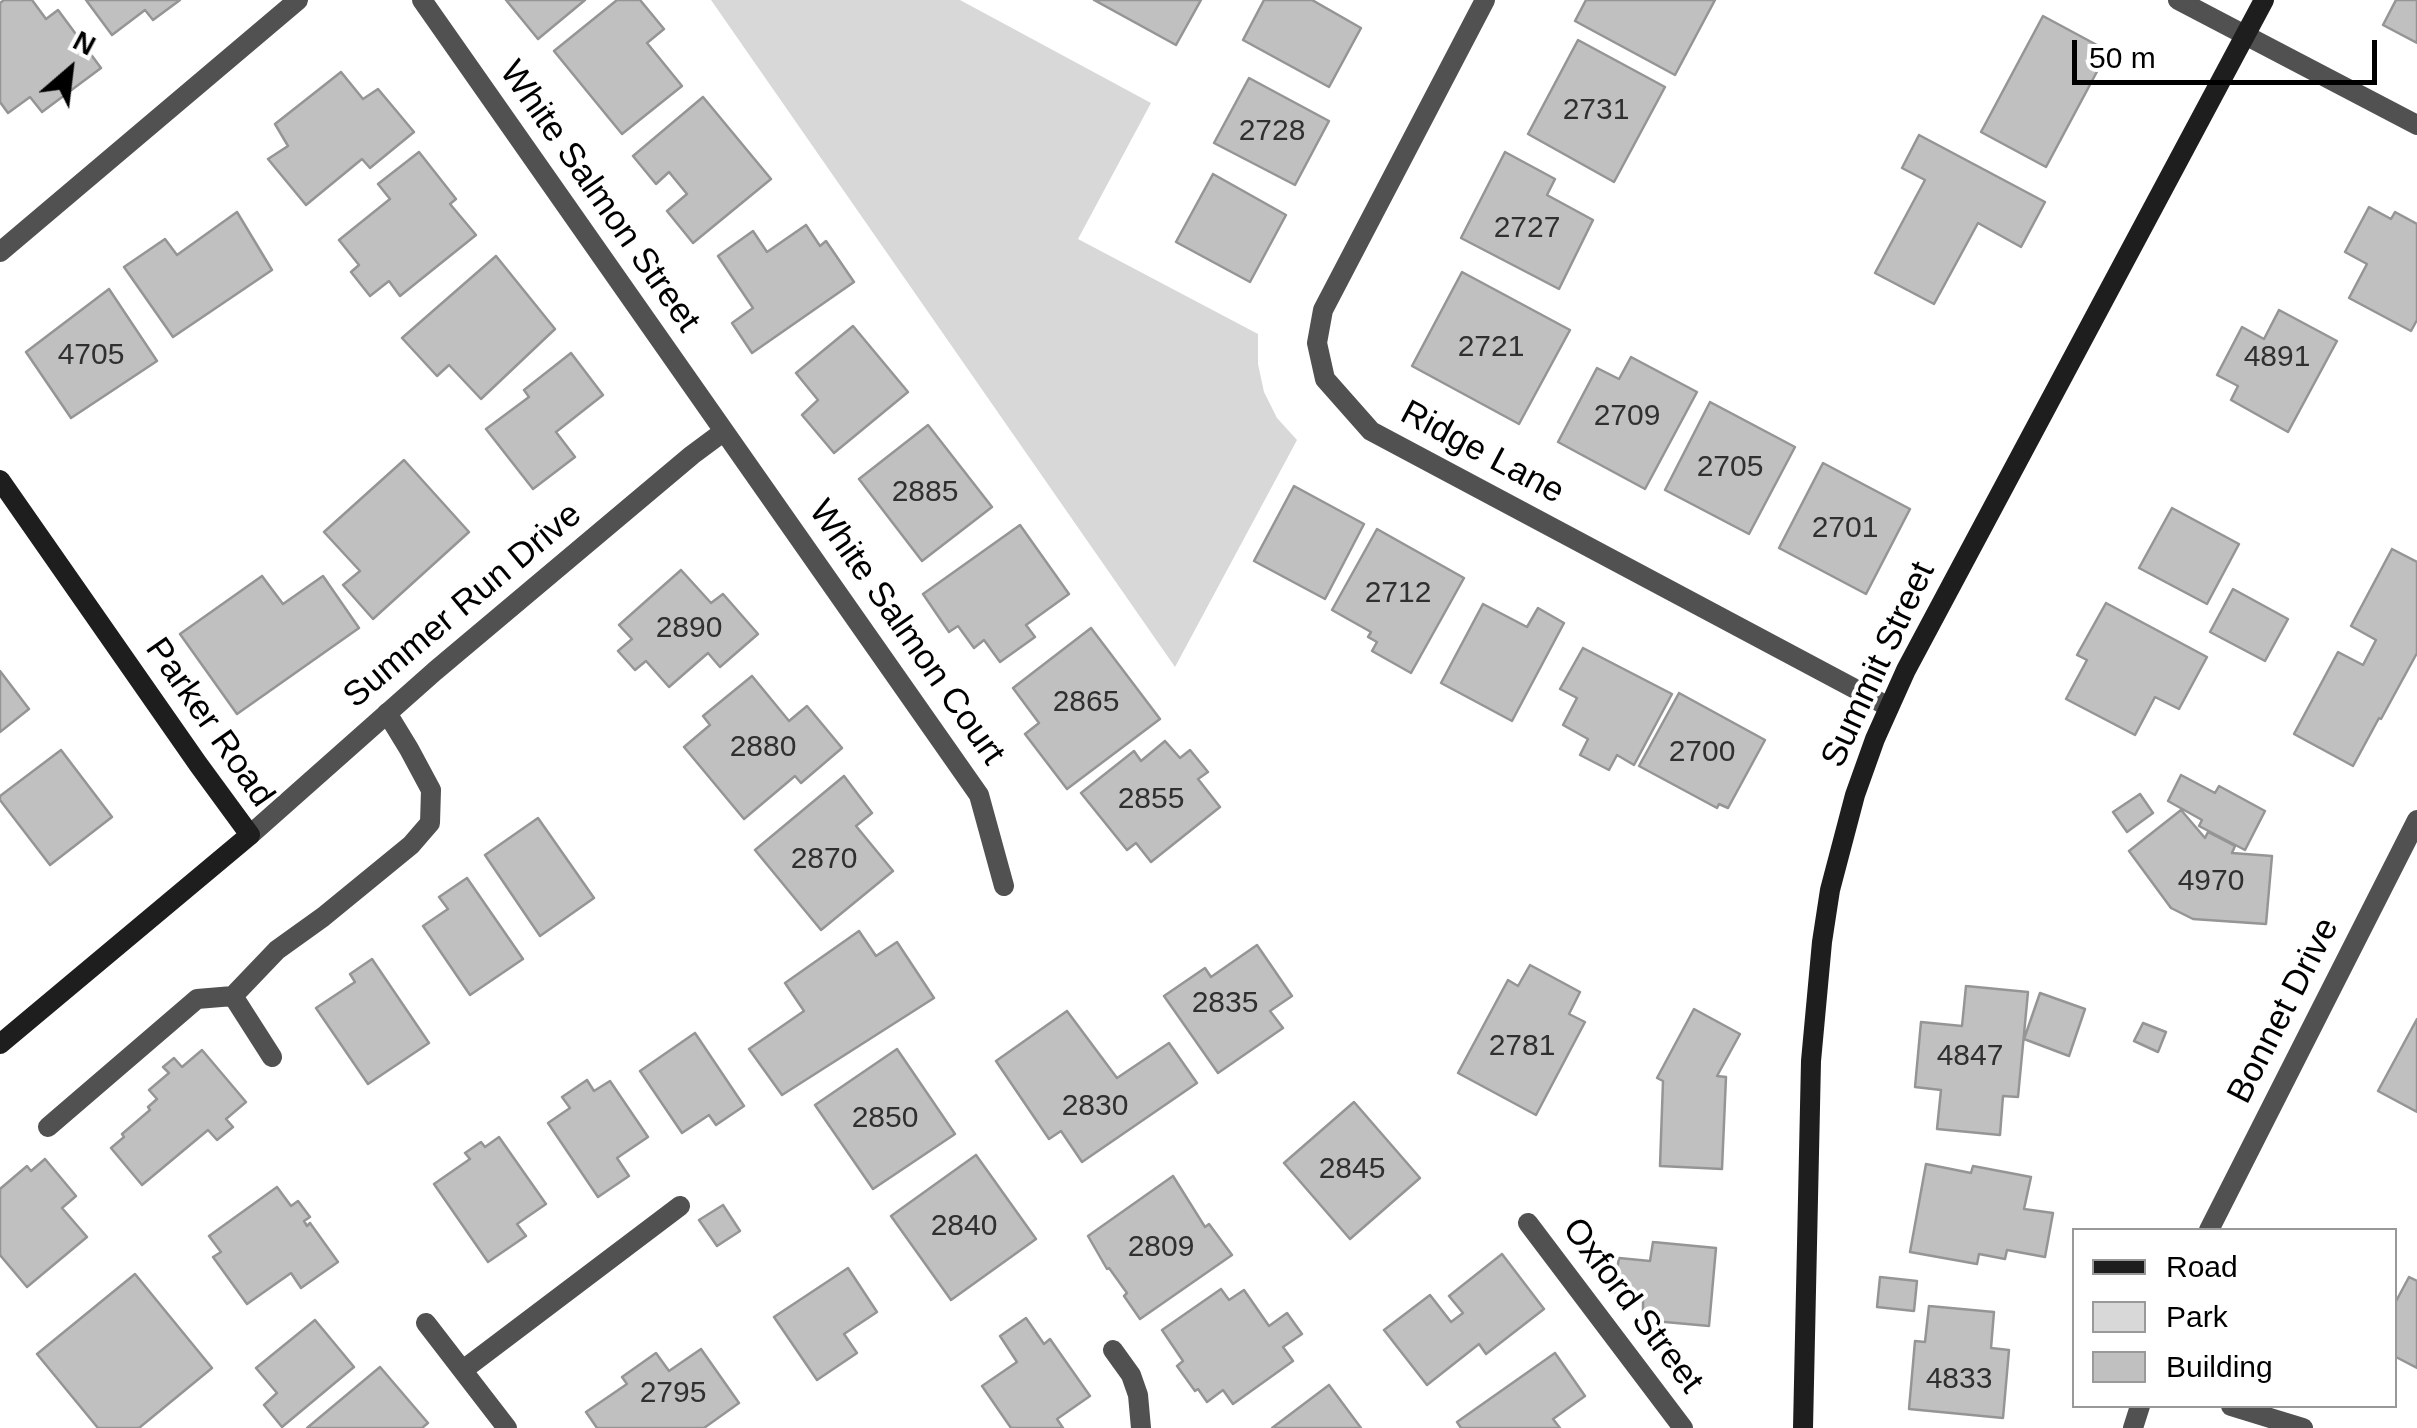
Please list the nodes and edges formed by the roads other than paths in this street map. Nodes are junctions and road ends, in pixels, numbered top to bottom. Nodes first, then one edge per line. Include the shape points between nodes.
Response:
1 (298, 0) edge
2 (422, 0) edge
3 (1485, 0) edge
4 (2178, 0) edge
5 (2264, 0) edge
6 (2245, 35) junction
7 (2417, 125) edge
8 (0, 252) edge
9 (723, 432) junction
10 (0, 480) edge
11 (1889, 707) junction
12 (386, 713) junction
13 (2417, 820) edge
14 (250, 835) junction
15 (1004, 886) dead end
16 (233, 996) junction
17 (0, 1044) edge
18 (272, 1056) dead end
19 (48, 1127) dead end
20 (680, 1206) dead end
21 (1528, 1223) dead end
22 (2210, 1228) edge
23 (426, 1323) dead end
24 (1113, 1350) dead end
25 (463, 1370) junction
26 (2238, 1408) edge
27 (507, 1428) edge
28 (1142, 1428) edge
29 (1683, 1428) edge
30 (1803, 1428) edge
31 (2304, 1428) edge

1 - 8 street
2 - 9 street, White Salmon Street
3 - 11 street, Ridge Lane via 1323,310 1318,343 1326,379 1371,431
4 - 6 street
5 - 6 main road, Summit Street
6 - 7 street
6 - 11 main road, Summit Street
9 - 12 street, Summer Run Drive
9 - 15 street, White Salmon Court via 980,795
10 - 14 main road, Parker Road
11 - 30 main road, Summit Street via 1855,795 1822,942 1810,1078
12 - 14 street, Summer Run Drive
12 - 16 street via 430,790 430,823 411,846 277,950
13 - 22 street, Bonnet Drive
14 - 17 main road, Parker Road
16 - 18 street
16 - 19 street via 197,1000
20 - 25 street
21 - 29 street, Oxford Street
23 - 25 street
24 - 28 street via 1131,1374
25 - 27 street
26 - 31 street

